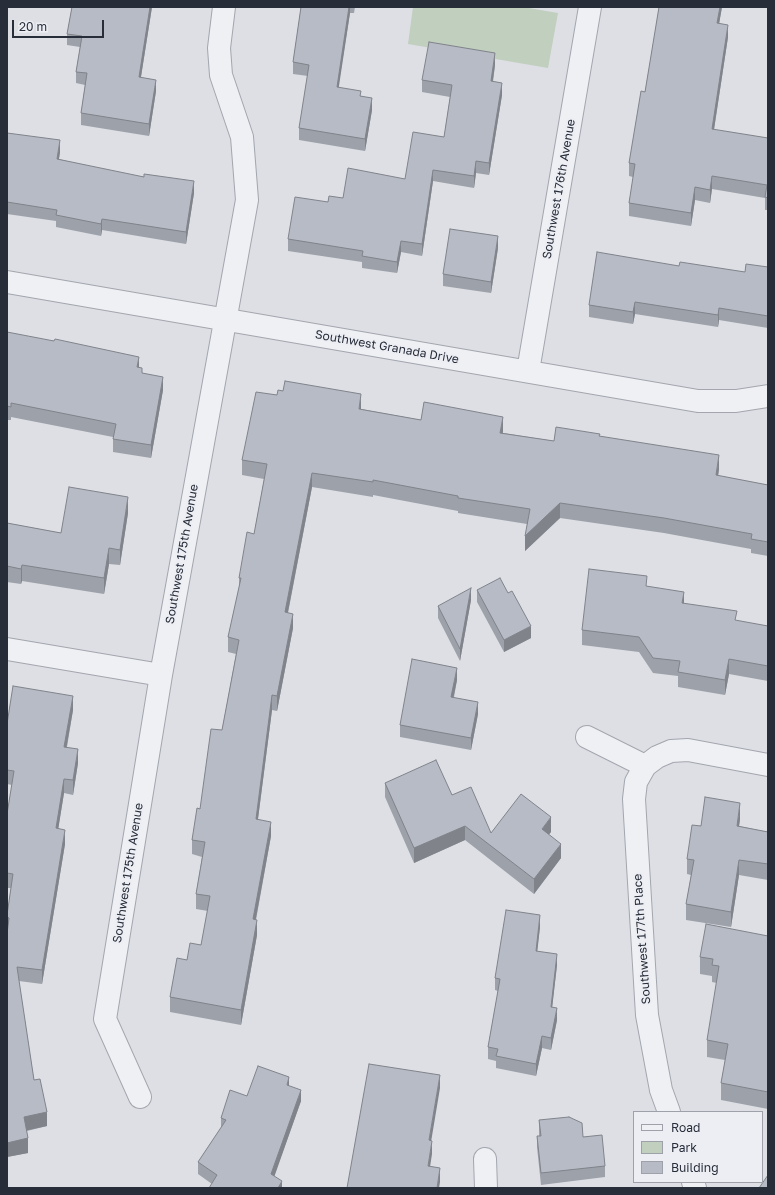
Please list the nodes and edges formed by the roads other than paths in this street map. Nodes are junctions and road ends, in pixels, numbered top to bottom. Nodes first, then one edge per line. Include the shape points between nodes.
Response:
1 (224, 7) edge
2 (590, 7) edge
3 (7, 282) edge
4 (226, 320) junction
5 (528, 371) junction
6 (768, 396) edge
7 (7, 649) edge
8 (161, 675) junction
9 (587, 737) dead end
10 (768, 765) edge
11 (645, 766) junction
12 (140, 1096) dead end
13 (669, 1111) edge
14 (485, 1159) dead end
15 (486, 1188) edge

1 - 4 street, Southwest 175th Avenue via 219,48 221,75 242,138 247,200
2 - 5 street, Southwest 176th Avenue
3 - 4 street, Southwest Granada Drive
4 - 5 street, Southwest Granada Drive
4 - 8 street, Southwest 175th Avenue
5 - 6 street, Southwest Granada Drive via 698,401 736,401
7 - 8 street
8 - 12 street, Southwest 175th Avenue via 105,1019
9 - 11 street
10 - 11 street via 688,750 670,751
11 - 13 street, Southwest 177th Place via 636,782 634,799 647,1015 661,1090
14 - 15 street

